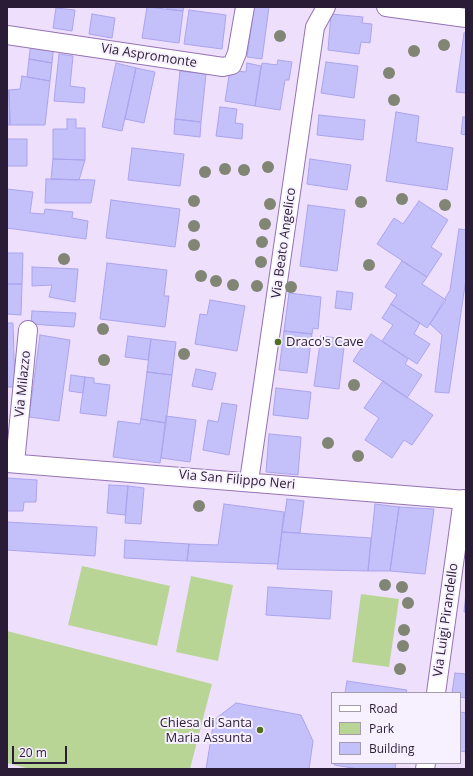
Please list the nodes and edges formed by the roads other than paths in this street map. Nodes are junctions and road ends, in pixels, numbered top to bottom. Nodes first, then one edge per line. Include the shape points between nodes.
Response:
1 (246, 7) edge
2 (326, 7) edge
3 (386, 7) edge
4 (466, 18) edge
5 (7, 35) edge
6 (28, 330) dead end
7 (11, 463) edge
8 (249, 481) junction
9 (464, 499) edge
10 (436, 692) edge

1 - 5 street, Via Aspromonte via 237,53 232,65 223,68
2 - 8 street, Via Beato Angelico via 315,28
3 - 4 street
6 - 7 street, Via Milazzo
7 - 8 street, Via San Filippo Neri
8 - 9 street, Via San Filippo Neri
9 - 10 street, Via Luigi Pirandello

